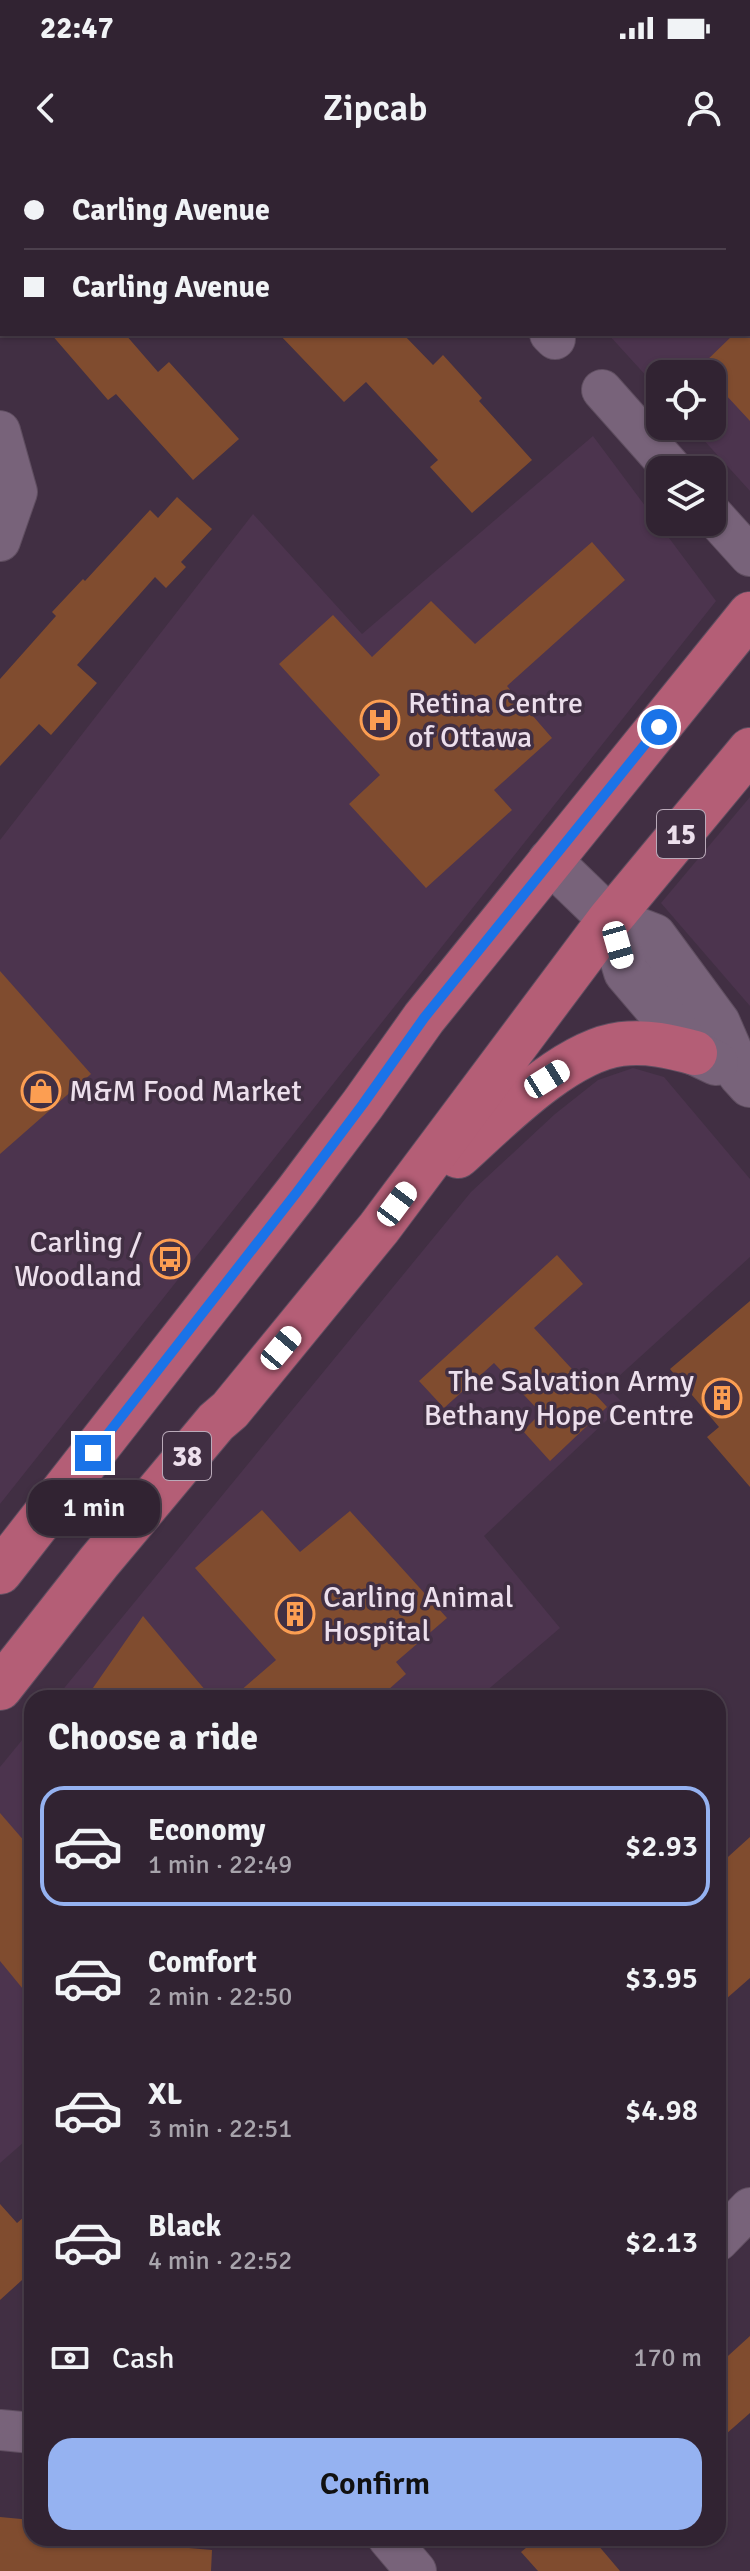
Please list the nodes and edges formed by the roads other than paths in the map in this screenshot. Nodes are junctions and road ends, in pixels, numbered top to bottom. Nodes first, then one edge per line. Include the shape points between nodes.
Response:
1 (602, 390) dead end
2 (0, 431) edge
3 (661, 456) edge
4 (726, 529) edge
5 (0, 541) edge
6 (750, 556) edge
7 (750, 614) edge
8 (750, 750) edge
9 (550, 861) junction
10 (610, 919) junction
11 (695, 1053) junction
12 (745, 1080) edge
13 (379, 1228) junction
14 (0, 1572) edge
15 (0, 1688) edge
16 (750, 2208) edge
17 (726, 2233) edge
18 (0, 2430) edge
19 (24, 2432) edge
20 (395, 2546) edge
21 (416, 2571) edge

1 - 3 street
2 - 5 street via 17,492
4 - 6 street
7 - 9 main road
8 - 10 main road, 15
9 - 10 main road
9 - 14 main road, 38
10 - 11 main road via 626,972
10 - 12 main road via 654,936 718,1023
10 - 13 main road, 38
11 - 12 main road
11 - 13 main road via 667,1045 619,1044 574,1063 509,1110
13 - 15 main road, 38
16 - 17 street
18 - 19 street
20 - 21 street

